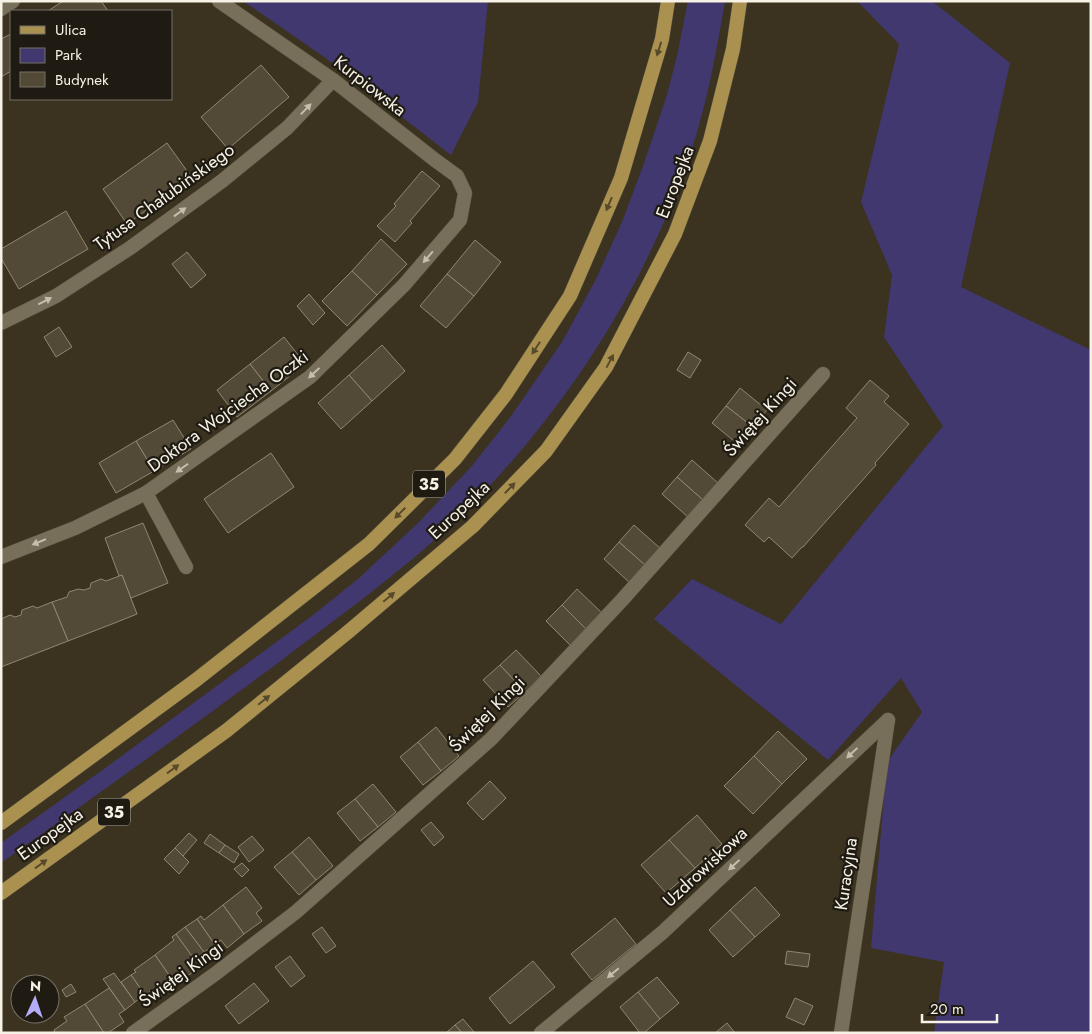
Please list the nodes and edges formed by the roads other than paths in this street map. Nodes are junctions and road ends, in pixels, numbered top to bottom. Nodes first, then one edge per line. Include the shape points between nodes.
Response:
1 (13, 1) edge
2 (220, 1) edge
3 (668, 1) edge
4 (740, 1) edge
5 (1, 9) edge
6 (333, 80) junction
7 (460, 220) joint
8 (1, 323) edge
9 (823, 374) dead end
10 (146, 494) junction
11 (1, 558) edge
12 (186, 566) dead end
13 (888, 720) joint
14 (1, 823) edge
15 (1, 893) edge
16 (133, 1033) edge
17 (541, 1033) edge
18 (841, 1033) edge

1 - 5 street
2 - 6 street, Kurpiowska
3 -> 14 main road, 35 via 662,39 620,178 570,296 506,394 455,459 369,544 196,680
15 -> 4 main road, Europejka / 35 via 226,731 473,526 546,451 606,367 675,234 710,141 734,49
6 - 7 street, Kurpiowska via 457,176 465,193
8 -> 6 street, Tytusa Chałubińskiego via 56,296 130,248 214,187 287,128
7 -> 10 street, Doktora Wojciecha Oczki via 404,284 310,377
9 - 16 street, Świętej Kingi via 622,600 491,739 296,912
10 -> 11 street, Doktora Wojciecha Oczki
10 - 12 street
13 -> 17 street, Uzdrowiskowa via 663,932
13 - 18 street, Kuracyjna

